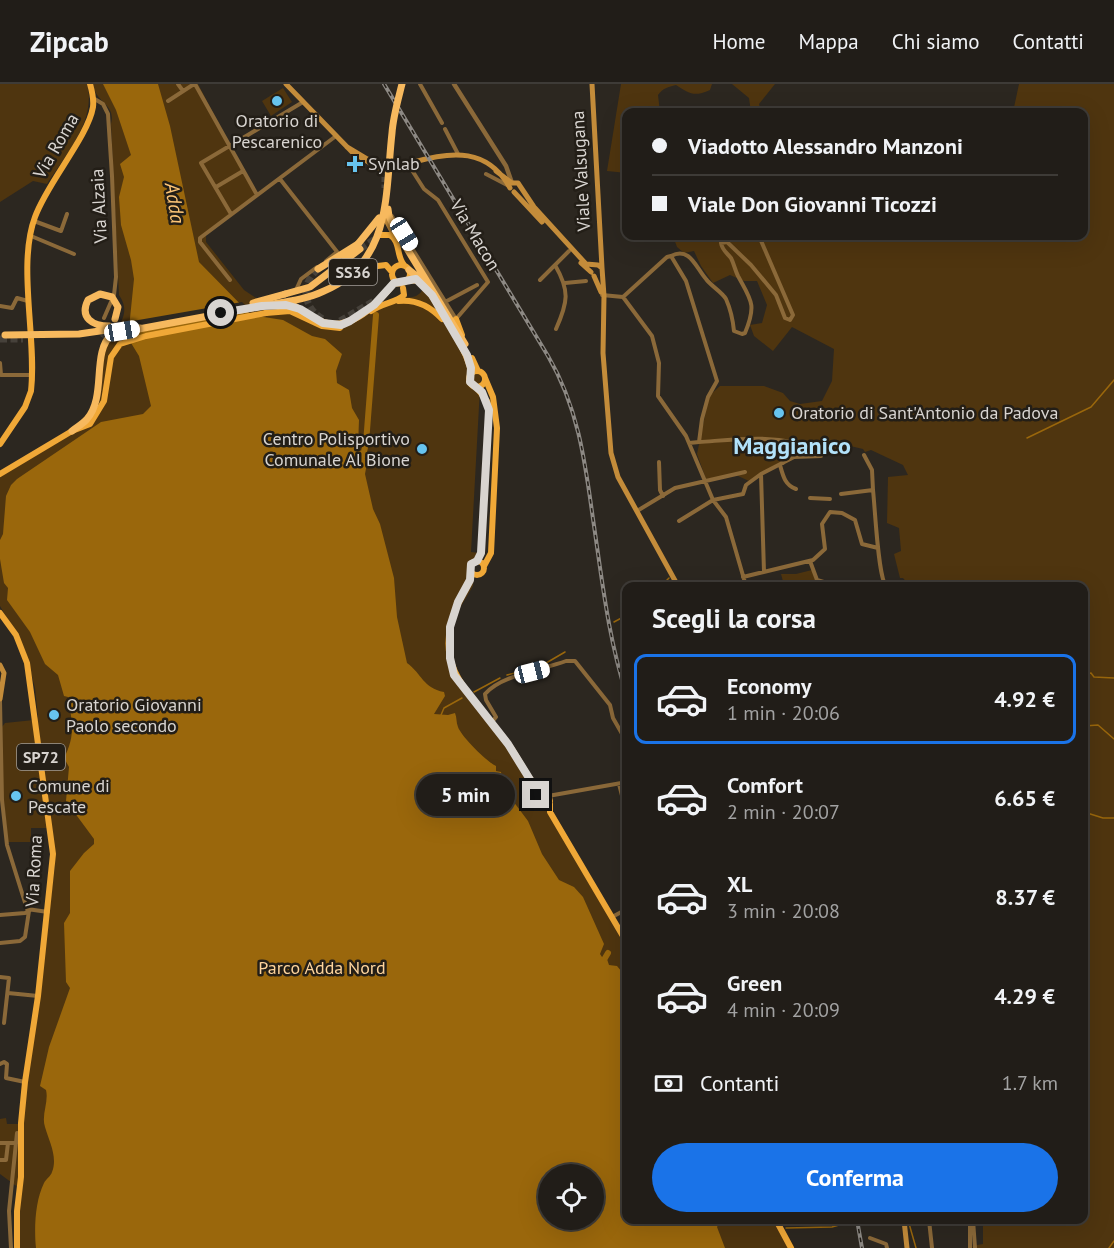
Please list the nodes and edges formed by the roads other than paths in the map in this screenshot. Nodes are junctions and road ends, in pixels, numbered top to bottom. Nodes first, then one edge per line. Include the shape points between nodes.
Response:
1 (90, 84) edge
2 (178, 84) edge
3 (195, 84) edge
4 (286, 84) edge
5 (397, 84) edge
6 (404, 84) edge
7 (420, 84) edge
8 (453, 84) edge
9 (592, 84) edge
10 (183, 91) junction
11 (93, 98) junction
12 (168, 100) dead end
13 (303, 102) junction
14 (442, 123) dead end
15 (445, 129) dead end
16 (336, 136) junction
17 (229, 147) junction
18 (458, 154) junction
19 (500, 157) junction
20 (408, 164) junction
21 (381, 167) dead end
22 (390, 168) dead end
23 (243, 171) junction
24 (496, 171) junction
25 (486, 174) dead end
26 (504, 176) junction
27 (280, 178) junction
28 (387, 186) junction
29 (216, 187) junction
30 (514, 187) junction
31 (257, 195) junction
32 (390, 213) dead end
33 (67, 214) dead end
34 (231, 214) junction
35 (382, 219) junction
36 (33, 220) junction
37 (380, 235) dead end
38 (30, 236) junction
39 (761, 240) edge
40 (396, 241) junction
41 (360, 249) tunnel mouth
42 (569, 251) junction
43 (337, 252) junction
44 (74, 254) dead end
45 (671, 256) junction
46 (371, 265) joint
47 (555, 265) junction
48 (407, 268) junction
49 (318, 269) tunnel mouth
50 (596, 270) junction
51 (343, 272) dead end
52 (393, 272) junction
53 (231, 280) dead end
54 (348, 280) dead end
55 (540, 280) dead end
56 (586, 281) dead end
57 (404, 283) junction
58 (565, 283) junction
59 (477, 285) dead end
60 (296, 290) dead end
61 (603, 295) junction
62 (434, 296) junction
63 (623, 297) junction
64 (269, 300) junction
65 (396, 301) junction
66 (30, 302) junction
67 (445, 302) junction
68 (295, 303) dead end
69 (0, 306) edge
70 (264, 309) junction
71 (104, 318) dead end
72 (293, 318) dead end
73 (456, 319) junction
74 (114, 322) tunnel mouth
75 (341, 326) junction
76 (127, 327) junction
77 (451, 327) junction
78 (140, 328) junction
79 (556, 329) dead end
80 (5, 335) dead end
81 (103, 338) tunnel mouth
82 (23, 339) tunnel mouth
83 (465, 344) junction
84 (0, 363) edge
85 (474, 373) junction
86 (32, 375) junction
87 (485, 378) junction
88 (476, 387) junction
89 (72, 429) junction
90 (781, 441) junction
91 (699, 442) junction
92 (689, 443) junction
93 (0, 444) edge
94 (810, 449) dead end
95 (864, 454) dead end
96 (821, 456) dead end
97 (659, 462) dead end
98 (782, 464) junction
99 (744, 472) dead end
100 (0, 473) edge
101 (760, 474) junction
102 (704, 482) junction
103 (796, 489) dead end
104 (873, 490) junction
105 (841, 494) dead end
106 (663, 496) junction
107 (810, 498) dead end
108 (830, 499) dead end
109 (713, 500) junction
110 (636, 511) junction
111 (679, 521) dead end
112 (878, 548) junction
113 (477, 561) junction
114 (810, 561) junction
115 (484, 566) junction
116 (471, 569) junction
117 (764, 572) junction
118 (478, 574) junction
119 (743, 577) junction
120 (470, 580) junction
121 (817, 580) joint
122 (676, 582) edge
123 (745, 582) edge
124 (824, 582) edge
125 (883, 582) edge
126 (0, 613) edge
127 (0, 665) edge
128 (0, 700) edge
129 (491, 723) junction
130 (622, 730) edge
131 (43, 766) junction
132 (32, 769) dead end
133 (622, 783) edge
134 (619, 784) junction
135 (534, 786) junction
136 (622, 796) edge
137 (537, 799) junction
138 (548, 799) junction
139 (1, 800) edge
140 (542, 808) junction
141 (550, 812) junction
142 (48, 910) junction
143 (30, 911) junction
144 (622, 912) edge
145 (0, 915) edge
146 (611, 917) junction
147 (622, 935) edge
148 (0, 943) edge
149 (0, 977) edge
150 (8, 993) junction
151 (38, 996) junction
152 (4, 1023) dead end
153 (0, 1064) edge
154 (25, 1082) junction
155 (16, 1133) dead end
156 (0, 1143) edge
157 (8, 1143) junction
158 (17, 1143) junction
159 (0, 1160) edge
160 (18, 1169) junction
161 (10, 1201) junction
162 (18, 1202) junction
163 (778, 1224) edge
164 (905, 1224) edge
165 (929, 1224) edge
166 (971, 1224) edge
167 (870, 1238) dead end
168 (11, 1248) edge
169 (17, 1248) edge
170 (791, 1248) edge
171 (886, 1248) edge
172 (908, 1248) edge
173 (932, 1248) edge
174 (972, 1248) edge

1 - 11 main road, Via Roma
2 - 10 street
3 - 10 street
3 - 17 street
4 - 13 main road
5 - 35 highway, SS36, bridge via 387,129
6 - 28 highway, SS36, bridge via 392,134
7 - 14 street
8 - 19 street
9 - 50 main road, Viale Valsugana via 600,256
10 - 12 street
11 - 36 main road, Via Roma via 90,118
11 - 71 street, Via Alzaia via 103,104 108,114 116,277 114,295
13 - 16 main road
13 - 17 street
15 - 18 street
16 - 21 main road
16 - 27 street
17 - 23 street
17 - 29 street via 201,163
18 - 20 main road
18 - 24 main road via 479,159
19 - 26 street
19 - 30 street
20 - 22 main road
20 - 73 street, Via Macon via 424,189 438,200 488,282
23 - 29 street
23 - 31 street
24 - 26 main road
24 - 30 main road
25 - 30 street
26 - 30 main road
27 - 31 street
27 - 43 street
28 - 62 highway, bridge via 390,220
28 - 70 highway, SS36, bridge via 380,231 355,270 322,292
29 - 34 street
30 - 42 main road
30 - 50 main road
31 - 34 street
32 - 67 street
33 - 36 street via 61,231
34 - 53 street via 200,238
35 - 40 main road
35 - 49 highway, bridge via 364,240
35 - 64 highway, SS36, bridge via 366,251 341,277 310,292
36 - 38 main road, Via Roma
37 - 40 main road via 390,235
38 - 44 street
38 - 66 main road, Via Roma
39 - 45 street via 793,315 790,320 785,318 771,288 723,242 721,247 750,296 750,317 746,333 742,334 734,331 725,298 693,260 687,255
40 - 48 main road via 401,262
41 - 64 highway, bridge via 310,287
42 - 47 street
42 - 50 main road
43 - 51 street
43 - 60 street via 301,279
45 - 63 street
45 - 91 street via 686,281 717,381 708,397
46 - 52 main road via 386,265
46 - 54 street via 357,280
47 - 55 street
47 - 58 street
48 - 52 main road via 397,266
48 - 57 main road
48 - 62 highway
50 - 61 main road, Viale Valsugana
52 - 57 main road via 394,279
56 - 58 street
57 - 62 main road via 419,281
57 - 65 main road via 402,297
57 - 75 highway via 394,283 374,305
58 - 79 street via 566,306
59 - 67 street
61 - 63 street
61 - 110 main road, Viale Valsugana via 611,453 618,477
62 - 77 highway
63 - 92 street via 652,336 659,363 658,396
64 - 76 highway, SS36, bridge
65 - 75 main road via 382,303 350,325
65 - 77 main road via 410,300 427,306
66 - 69 street via 17,298 12,308
66 - 86 main road, Via Roma
67 - 73 street
68 - 72 street
70 - 75 highway, bridge via 293,306 323,323
70 - 78 highway, SS36
70 - 89 main road via 117,347 100,410 90,424
73 - 83 main road
74 - 76 highway, bridge via 118,306 112,297 100,294 88,300 85,312 91,323
76 - 80 highway, SS36, bridge via 79,334
77 - 83 highway
77 - 85 main road
78 - 82 highway, SS36, bridge via 87,336
78 - 89 highway, bridge via 112,334 105,342 94,407 87,420
81 - 89 highway via 92,405
83 - 85 main road
84 - 86 street via 1,375
85 - 87 main road via 482,373
85 - 88 main road via 470,382
86 - 93 main road, Via Roma via 27,405
87 - 88 main road
87 - 115 main road via 493,397 497,428 491,553
88 - 113 main road via 487,401 489,420 481,553
89 - 100 main road
89 - 100 main road
90 - 91 street
90 - 94 street
90 - 98 street
91 - 92 street
92 - 102 street
95 - 104 street via 872,470
96 - 98 street via 794,457
97 - 106 street
98 - 101 street
98 - 103 street via 783,478
99 - 102 street
101 - 109 street via 746,485 743,494
101 - 117 street
102 - 106 street via 675,488
102 - 109 street
104 - 105 street
104 - 112 street
106 - 110 street
107 - 108 street
109 - 111 street
109 - 119 street via 726,517
110 - 122 main road, Viale Valsugana
112 - 114 street via 862,544 855,520 830,512 822,524 825,549
112 - 125 street
113 - 115 main road
113 - 116 main road
114 - 117 street
114 - 121 street
115 - 118 main road
116 - 118 main road
116 - 120 main road
117 - 119 street
118 - 120 main road
119 - 123 street
120 - 129 main road via 453,612 450,658 454,675
121 - 124 street
126 - 131 main road, Via Roma / SP72 via 16,635 27,663
127 - 128 main road via 4,673
128 - 139 street
129 - 130 street via 496,717 486,700 489,688 575,661 610,705
129 - 135 main road
131 - 132 street
131 - 142 main road, Via Roma / SP72 via 53,854
133 - 134 street
134 - 136 street
134 - 138 street
135 - 137 main road
135 - 138 main road
137 - 138 main road
137 - 140 main road
138 - 140 main road
138 - 141 main road
139 - 143 street via 7,845 26,909
140 - 141 main road
141 - 146 main road
142 - 143 street
142 - 151 main road, Via Roma / SP72
143 - 145 street
143 - 148 street via 25,937
144 - 146 street
146 - 147 main road
149 - 150 street via 9,978
150 - 151 street
150 - 152 street
151 - 154 main road, Via Roma / SP72
153 - 154 street via 6,1064 6,1078
154 - 160 main road, Via Roma / SP72
155 - 158 street, Via Roma
156 - 157 street
157 - 158 street
157 - 159 street via 6,1160
158 - 160 street, Via Roma
160 - 161 street, Via Roma
160 - 162 main road, Via Roma / SP72
161 - 162 street
161 - 168 street, Via Roma
162 - 169 main road, Via Roma / SP72
163 - 170 main road
164 - 172 main road
165 - 173 street
166 - 174 street
167 - 171 street via 886,1244

